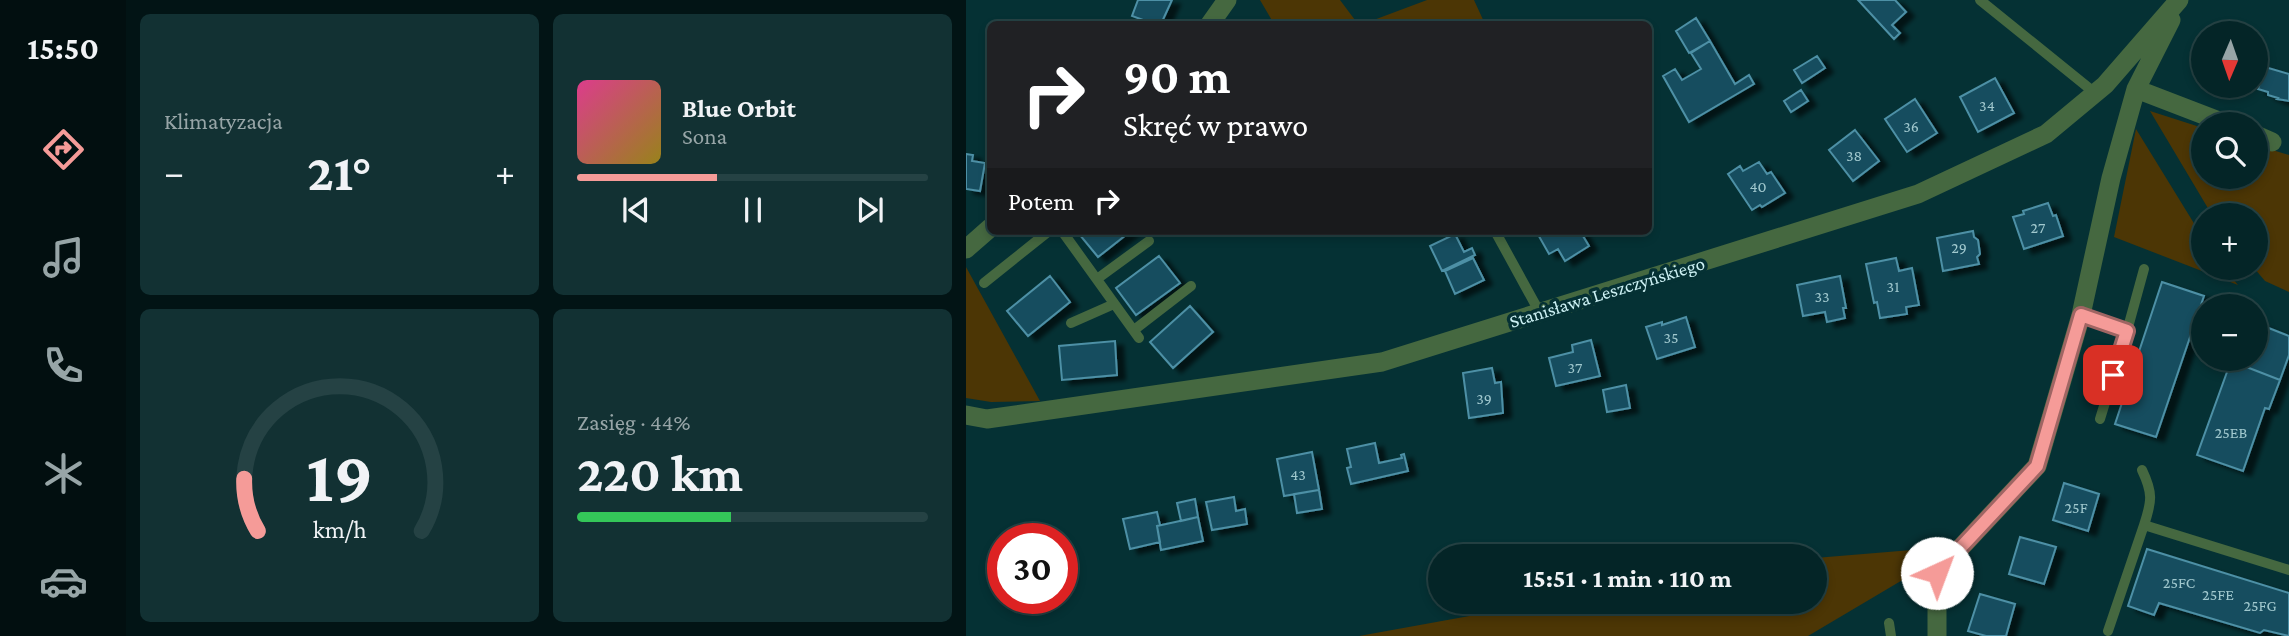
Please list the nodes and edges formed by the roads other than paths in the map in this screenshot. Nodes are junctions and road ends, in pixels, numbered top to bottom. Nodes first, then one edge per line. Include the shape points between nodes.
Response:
1 (1227, 0) edge
2 (1980, 0) edge
3 (2180, 0) edge
4 (1212, 21) edge
5 (2136, 89) junction
6 (2095, 93) junction
7 (2196, 112) edge
8 (987, 231) edge
9 (1044, 235) edge
10 (1065, 235) edge
11 (1496, 235) edge
12 (1149, 241) dead end
13 (966, 249) edge
14 (2144, 269) dead end
15 (1097, 279) junction
16 (984, 283) dead end
17 (1191, 286) dead end
18 (1114, 304) junction
19 (1540, 313) junction
20 (2081, 315) junction
21 (1071, 323) dead end
22 (2127, 331) junction
23 (966, 415) edge
24 (2100, 419) dead end
25 (2141, 470) dead end
26 (2144, 525) junction
27 (2289, 570) edge
28 (1889, 623) dead end
29 (2108, 631) dead end
30 (1891, 636) edge
31 (1937, 636) edge

1 - 4 street
2 - 6 lane
3 - 5 street
3 - 6 street, Stanisława Leszczyńskiego
5 - 7 street
5 - 20 street
6 - 19 street, Stanisława Leszczyńskiego via 2046,134 1919,194
8 - 13 street
9 - 16 lane
10 - 15 lane
11 - 19 lane
12 - 15 lane
14 - 22 lane
15 - 18 lane
17 - 18 lane via 1136,334
18 - 21 lane
19 - 23 street, Stanisława Leszczyńskiego via 1382,362 987,419
20 - 22 lane
20 - 31 street via 2037,466 1937,573
22 - 24 lane
25 - 26 lane via 2151,503
26 - 27 lane
26 - 29 lane
28 - 30 lane

